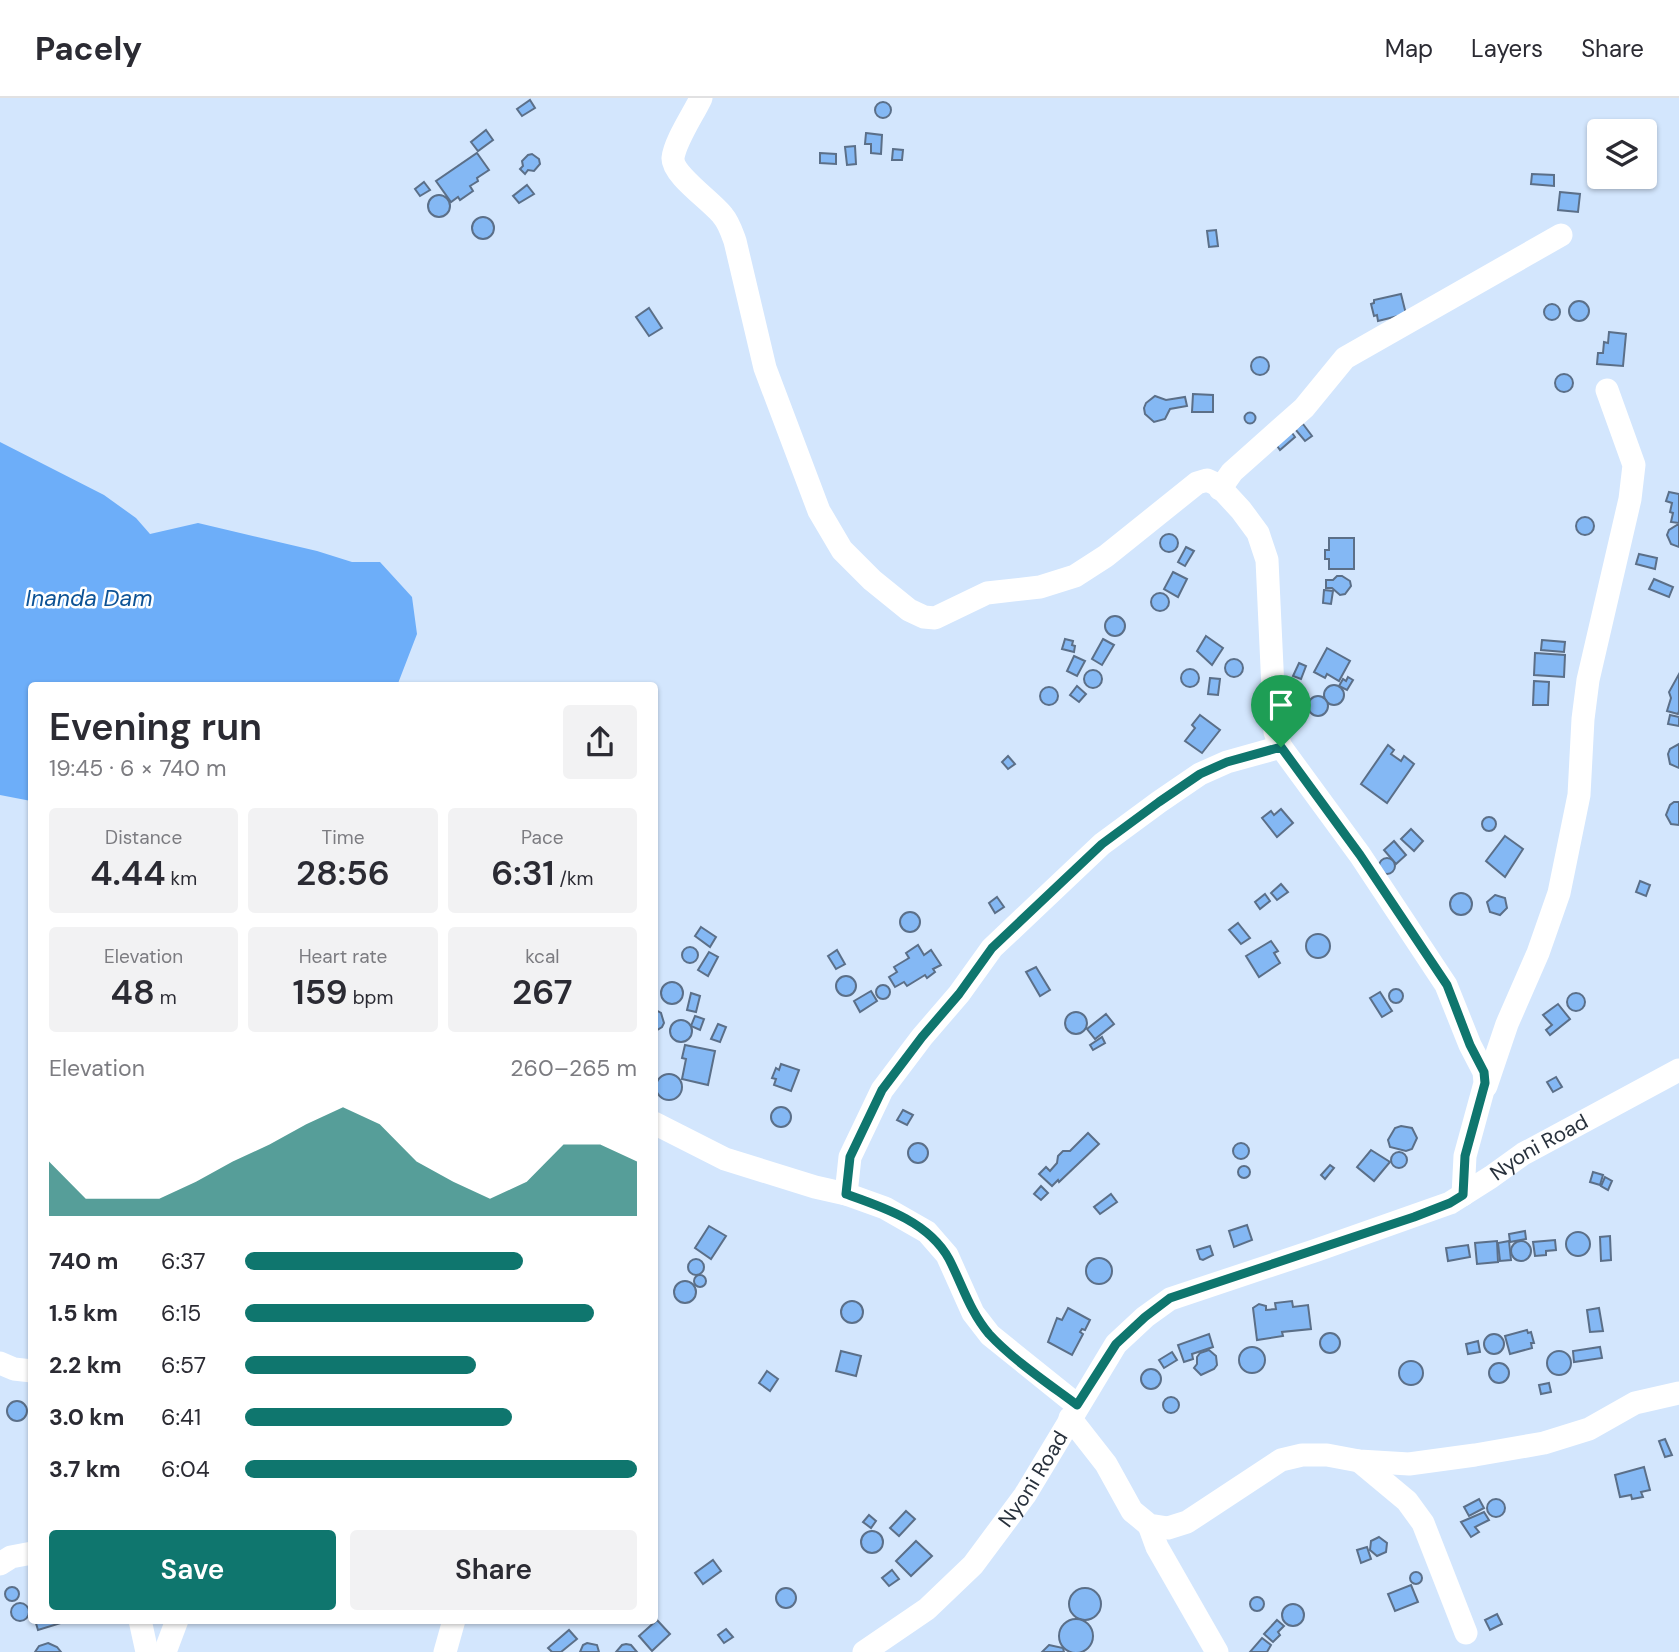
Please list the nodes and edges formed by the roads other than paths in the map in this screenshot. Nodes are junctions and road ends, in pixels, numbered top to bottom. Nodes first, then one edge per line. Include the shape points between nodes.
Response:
1 (701, 98) edge
2 (1561, 235) dead end
3 (1607, 390) dead end
4 (1220, 489) junction
5 (1281, 747) junction
6 (1679, 1070) edge
7 (1479, 1108) junction
8 (658, 1126) edge
9 (846, 1194) junction
10 (1463, 1195) junction
11 (0, 1363) edge
12 (28, 1371) edge
13 (1679, 1393) edge
14 (1073, 1412) junction
15 (1359, 1461) junction
16 (1149, 1525) junction
17 (28, 1554) edge
18 (0, 1564) edge
19 (141, 1624) edge
20 (176, 1624) edge
21 (453, 1624) edge
22 (1466, 1633) dead end
23 (147, 1652) edge
24 (165, 1652) edge
25 (445, 1652) edge
26 (864, 1652) edge
27 (1217, 1652) edge

1 - 4 street via 678,143 675,168 723,216 735,241 765,368 819,511 842,550 909,610 935,618 987,593 1060,582 1106,556 1197,483 1207,480
2 - 4 street via 1345,358 1304,408 1231,472
3 - 7 street via 1634,465 1588,680 1579,795 1559,893
4 - 5 street via 1241,510 1264,545 1273,721
5 - 7 street via 1447,985 1484,1072
5 - 9 street via 1200,774 1159,802 1102,844 992,948 882,1090 850,1157
6 - 10 street, Nyoni Road via 1523,1154
7 - 10 street via 1465,1156
8 - 9 street via 725,1159
9 - 14 street via 885,1208 927,1232 947,1255 973,1312 990,1335
10 - 14 street, Nyoni Road via 1414,1217 1170,1298 1116,1344
11 - 12 street
13 - 15 street via 1635,1403 1589,1429 1544,1443 1409,1464
14 - 16 street via 1132,1511
14 - 26 street, Nyoni Road via 1025,1495 973,1564 927,1609
15 - 16 street via 1327,1455 1281,1460 1187,1522 1168,1528
15 - 22 street via 1408,1501 1423,1523
16 - 27 street
17 - 18 street
19 - 23 street
20 - 24 street
21 - 25 street

